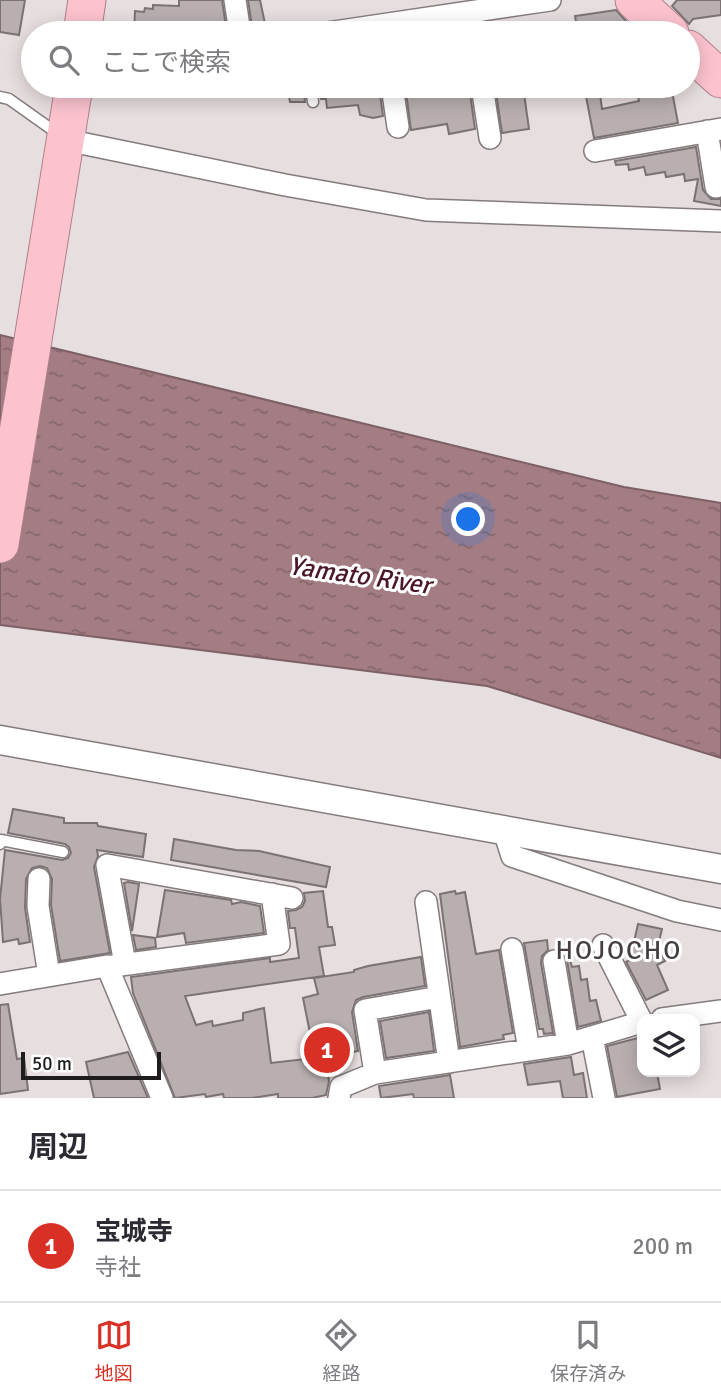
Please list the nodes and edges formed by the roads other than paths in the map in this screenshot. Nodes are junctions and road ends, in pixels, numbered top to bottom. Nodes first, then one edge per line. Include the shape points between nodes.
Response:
1 (87, 0) edge
2 (235, 0) edge
3 (550, 0) edge
4 (634, 0) edge
5 (412, 10) edge
6 (471, 12) junction
7 (84, 21) edge
8 (238, 21) edge
9 (396, 21) edge
10 (472, 21) edge
11 (657, 21) edge
12 (700, 60) edge
13 (721, 79) edge
14 (0, 97) edge
15 (72, 98) edge
16 (312, 98) edge
17 (394, 98) edge
18 (484, 98) edge
19 (313, 102) dead end
20 (398, 127) dead end
21 (714, 130) edge
22 (490, 138) dead end
23 (64, 149) junction
24 (595, 151) dead end
25 (716, 187) dead end
26 (721, 221) edge
27 (0, 544) edge
28 (0, 740) edge
29 (504, 831) junction
30 (0, 844) edge
31 (63, 852) dead end
32 (721, 869) edge
33 (39, 879) dead end
34 (426, 902) dead end
35 (721, 920) edge
36 (603, 945) dead end
37 (512, 949) dead end
38 (554, 961) dead end
39 (116, 965) junction
40 (49, 975) junction
41 (0, 984) edge
42 (439, 998) junction
43 (721, 1012) edge
44 (638, 1014) edge
45 (700, 1014) edge
46 (637, 1024) edge
47 (592, 1037) junction
48 (568, 1044) junction
49 (529, 1050) junction
50 (449, 1062) junction
51 (375, 1073) junction
52 (162, 1098) edge
53 (339, 1098) edge
54 (604, 1098) edge

1 - 7 highway
2 - 8 street
3 - 6 street
4 - 11 highway
5 - 6 street
5 - 9 street
6 - 10 street
12 - 13 highway
14 - 23 lane via 9,99
15 - 23 highway
16 - 19 lane
17 - 20 street
18 - 22 street
21 - 24 street
21 - 25 street
23 - 26 street via 426,210
23 - 27 highway
28 - 29 street
29 - 32 street
29 - 35 street via 512,856 677,911
30 - 31 lane via 1,840
33 - 40 street via 38,906
34 - 42 street
36 - 44 street
37 - 49 street
38 - 48 street
39 - 39 street via 279,944 282,896 107,865
39 - 40 street
39 - 52 street
40 - 41 street
42 - 50 street
42 - 51 street via 365,1010
43 - 45 street
46 - 47 street
47 - 48 street
47 - 54 street
48 - 49 street
49 - 50 street
50 - 51 street
51 - 53 street via 341,1087

